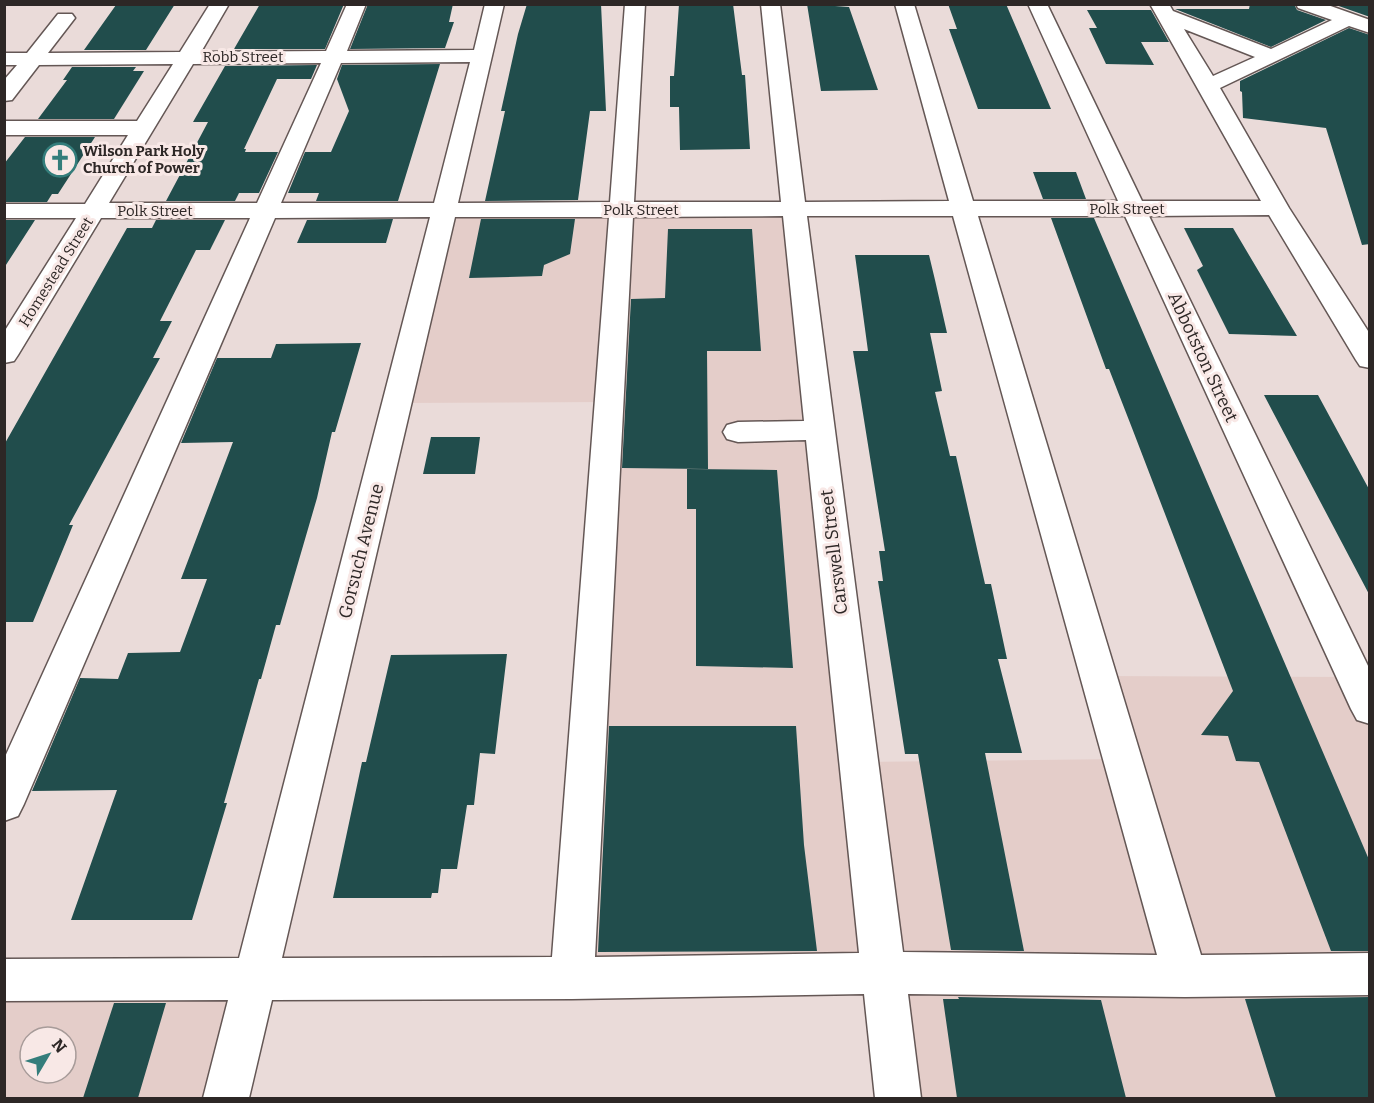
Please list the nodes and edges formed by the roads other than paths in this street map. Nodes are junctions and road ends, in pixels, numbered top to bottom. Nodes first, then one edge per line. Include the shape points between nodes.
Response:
1 (220, 4) edge
2 (357, 4) edge
3 (495, 4) edge
4 (635, 4) edge
5 (770, 4) edge
6 (904, 4) edge
7 (1037, 4) edge
8 (1305, 4) edge
9 (1162, 10) edge
10 (65, 18) dead end
11 (1347, 20) junction
12 (1370, 27) edge
13 (482, 56) junction
14 (334, 57) junction
15 (1273, 57) junction
16 (4, 58) edge
17 (33, 58) junction
18 (187, 58) junction
19 (1207, 86) junction
20 (4, 95) edge
21 (4, 128) edge
22 (144, 128) junction
23 (1277, 208) junction
24 (794, 209) junction
25 (962, 209) junction
26 (1134, 209) junction
27 (266, 210) junction
28 (445, 210) junction
29 (622, 210) junction
30 (4, 211) edge
31 (93, 211) junction
32 (4, 355) edge
33 (1368, 355) edge
34 (820, 430) junction
35 (738, 432) dead end
36 (1370, 709) edge
37 (4, 804) edge
38 (884, 973) junction
39 (1370, 974) edge
40 (1185, 976) junction
41 (572, 978) junction
42 (4, 980) edge
43 (255, 980) junction
44 (226, 1098) edge
45 (898, 1098) edge

1 - 18 street, Homestead Street
2 - 14 street
3 - 13 street, Gorsuch Avenue
4 - 29 street
5 - 24 street, Carswell Street
6 - 25 street
7 - 26 street, Abbotston Street
8 - 11 street
9 - 15 street
9 - 19 street
10 - 17 street
11 - 12 street
11 - 15 street
13 - 14 street, Robb Street
13 - 28 street, Gorsuch Avenue
14 - 18 street, Robb Street
14 - 27 street
15 - 19 street
16 - 17 street, Robb Street
17 - 18 street, Robb Street
17 - 20 street
18 - 22 street, Homestead Street
19 - 23 street
21 - 22 street
22 - 31 street, Homestead Street
23 - 26 street, Polk Street
23 - 33 street
24 - 25 street, Polk Street
24 - 29 street, Polk Street
24 - 34 street, Carswell Street
25 - 26 street, Polk Street
25 - 40 street
26 - 36 street, Abbotston Street
27 - 28 street, Polk Street
27 - 31 street, Polk Street
27 - 37 street
28 - 29 street, Polk Street
28 - 43 street, Gorsuch Avenue
29 - 41 street
30 - 31 street, Polk Street
31 - 32 street, Homestead Street
34 - 35 street
34 - 38 street, Carswell Street
38 - 40 street
38 - 41 street
38 - 45 street, Carswell Street
39 - 40 street
41 - 43 street
42 - 43 street
43 - 44 street, Gorsuch Avenue

